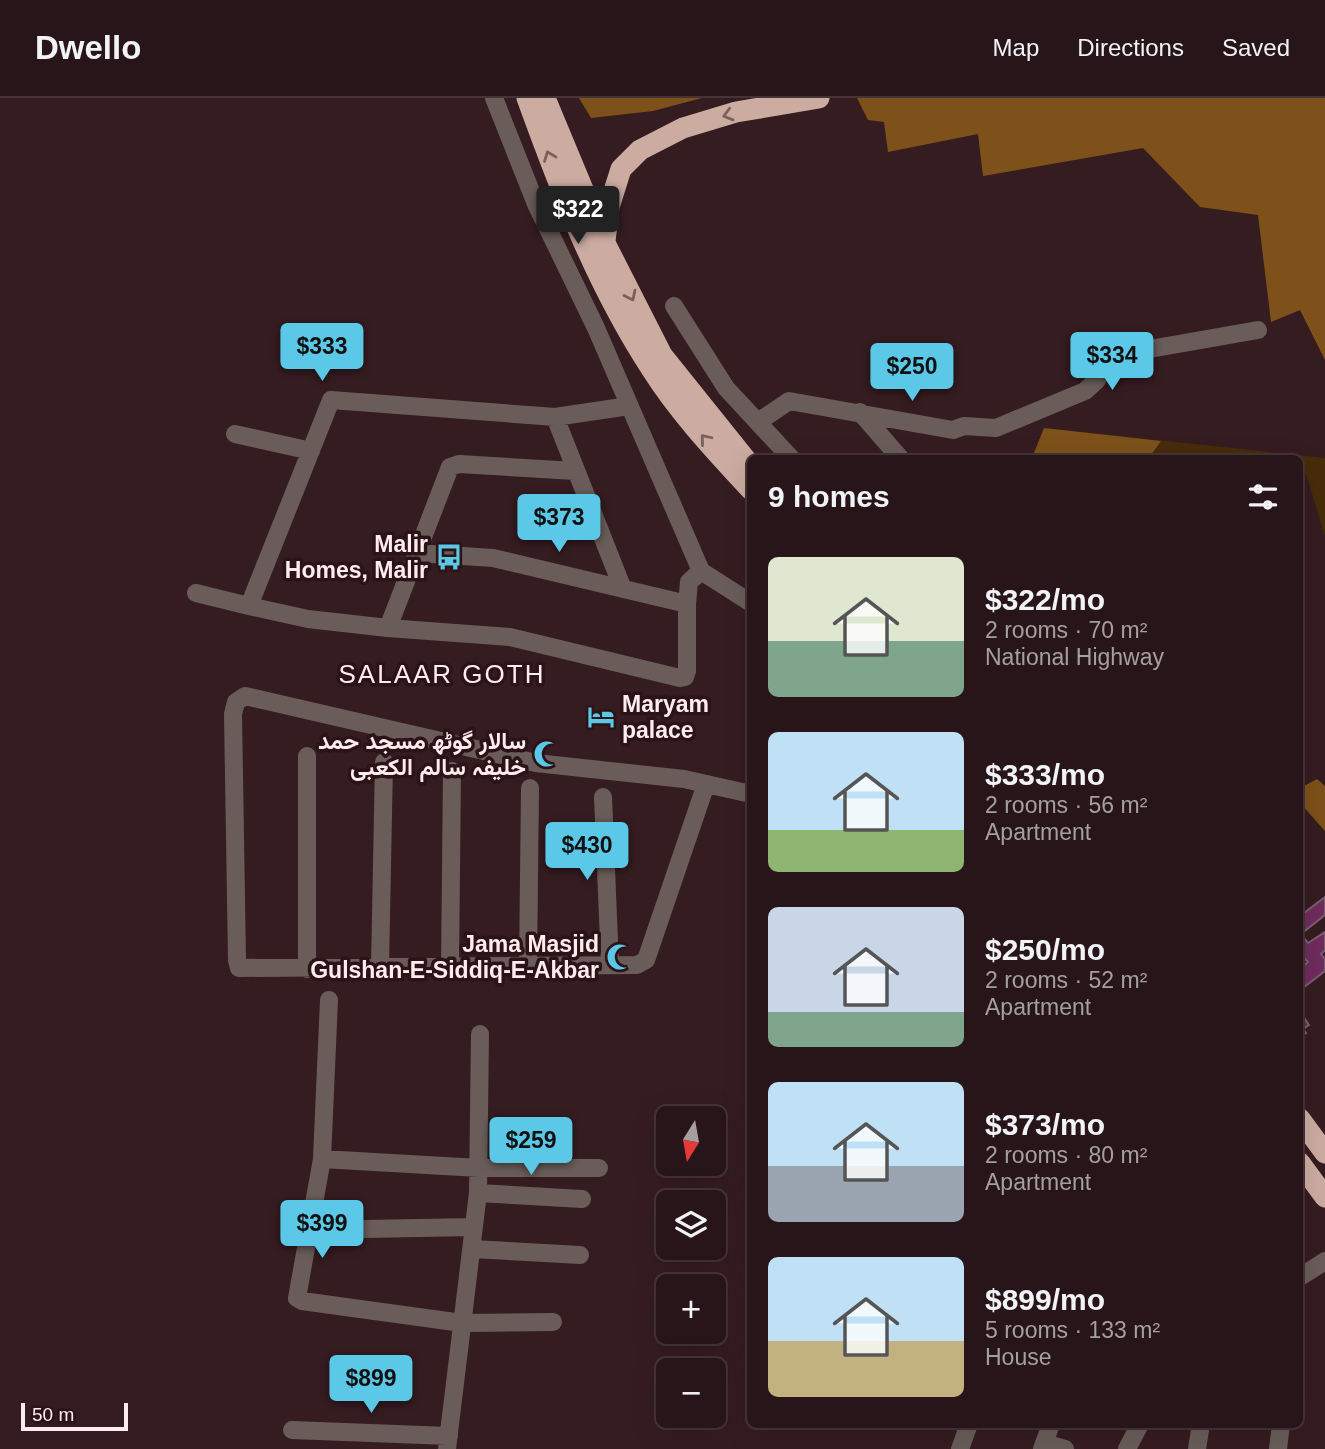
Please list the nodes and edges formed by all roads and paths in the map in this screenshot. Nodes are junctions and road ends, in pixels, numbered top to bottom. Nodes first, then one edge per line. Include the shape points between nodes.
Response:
1 (494, 98) edge
2 (819, 98) edge
3 (537, 101) edge
4 (605, 241) junction
5 (674, 306) dead end
6 (1258, 330) dead end
7 (629, 406) junction
8 (860, 412) junction
9 (555, 417) junction
10 (758, 422) junction
11 (236, 434) dead end
12 (311, 451) junction
13 (788, 455) edge
14 (898, 455) edge
15 (747, 461) edge
16 (575, 471) junction
17 (747, 485) edge
18 (417, 553) junction
19 (701, 570) junction
20 (623, 589) junction
21 (196, 593) dead end
22 (747, 600) edge
23 (687, 604) junction
24 (249, 606) junction
25 (388, 628) junction
26 (307, 756) dead end
27 (384, 762) dead end
28 (452, 771) dead end
29 (706, 784) junction
30 (530, 788) dead end
31 (747, 793) edge
32 (603, 797) dead end
33 (610, 965) junction
34 (450, 967) junction
35 (528, 967) junction
36 (380, 968) junction
37 (307, 969) junction
38 (328, 1000) dead end
39 (480, 1034) dead end
40 (1303, 1123) edge
41 (1325, 1153) edge
42 (322, 1159) junction
43 (1303, 1167) edge
44 (479, 1168) junction
45 (599, 1168) dead end
46 (478, 1193) junction
47 (1325, 1197) edge
48 (582, 1199) dead end
49 (474, 1227) junction
50 (308, 1230) junction
51 (472, 1249) junction
52 (580, 1255) dead end
53 (1325, 1261) edge
54 (1303, 1276) edge
55 (553, 1322) dead end
56 (463, 1323) junction
57 (968, 1428) edge
58 (1050, 1428) edge
59 (1138, 1428) edge
60 (1201, 1428) edge
61 (1281, 1428) edge
62 (292, 1430) dead end
63 (448, 1442) edge
64 (1044, 1446) edge
65 (960, 1449) edge
66 (1065, 1449) edge
67 (1127, 1449) edge
68 (1198, 1449) edge
69 (1278, 1449) edge

1 - 7 street via 536,204
2 -> 4 highway via 723,116 683,128 640,150 621,169
3 - 4 highway
17 -> 3 highway via 679,408 624,326 585,244
4 -> 15 highway via 662,355
5 - 10 street via 726,388
6 - 8 street via 1110,356 1097,380 1084,391 996,428 953,430
7 - 9 street
7 - 19 street
8 - 10 street via 789,401
8 - 14 street
9 - 12 street via 331,400
9 - 16 street
10 - 13 street
11 - 12 street
12 - 24 street
16 - 18 street via 450,467
16 - 20 street
18 - 20 street via 493,558
18 - 25 street
19 - 22 street
19 - 23 street via 689,582
20 - 23 street
21 - 24 street
23 - 25 street via 687,671 680,678 510,637
24 - 25 street via 308,620
26 - 37 street
27 - 36 street
28 - 34 street
29 - 31 street
29 - 33 street via 646,960 637,965
29 - 37 street via 536,762 245,696 236,702 233,714 237,960 239,968 247,970
30 - 35 street
32 - 33 street
33 - 35 street
34 - 35 street
34 - 36 street
36 - 37 street
38 - 42 street
39 - 44 street
40 - 41 highway
42 - 44 street
42 - 50 street
43 - 47 highway
44 - 45 street
44 - 46 street
46 - 48 street
46 - 49 street
49 - 50 street
49 - 51 street
50 - 56 street via 296,1294 299,1299
51 - 52 street
51 - 56 street
53 - 54 street
55 - 56 street
56 - 63 street
57 - 65 street
58 - 64 street
59 - 67 street
60 - 68 street
61 - 69 street
62 - 63 street
64 - 66 street

